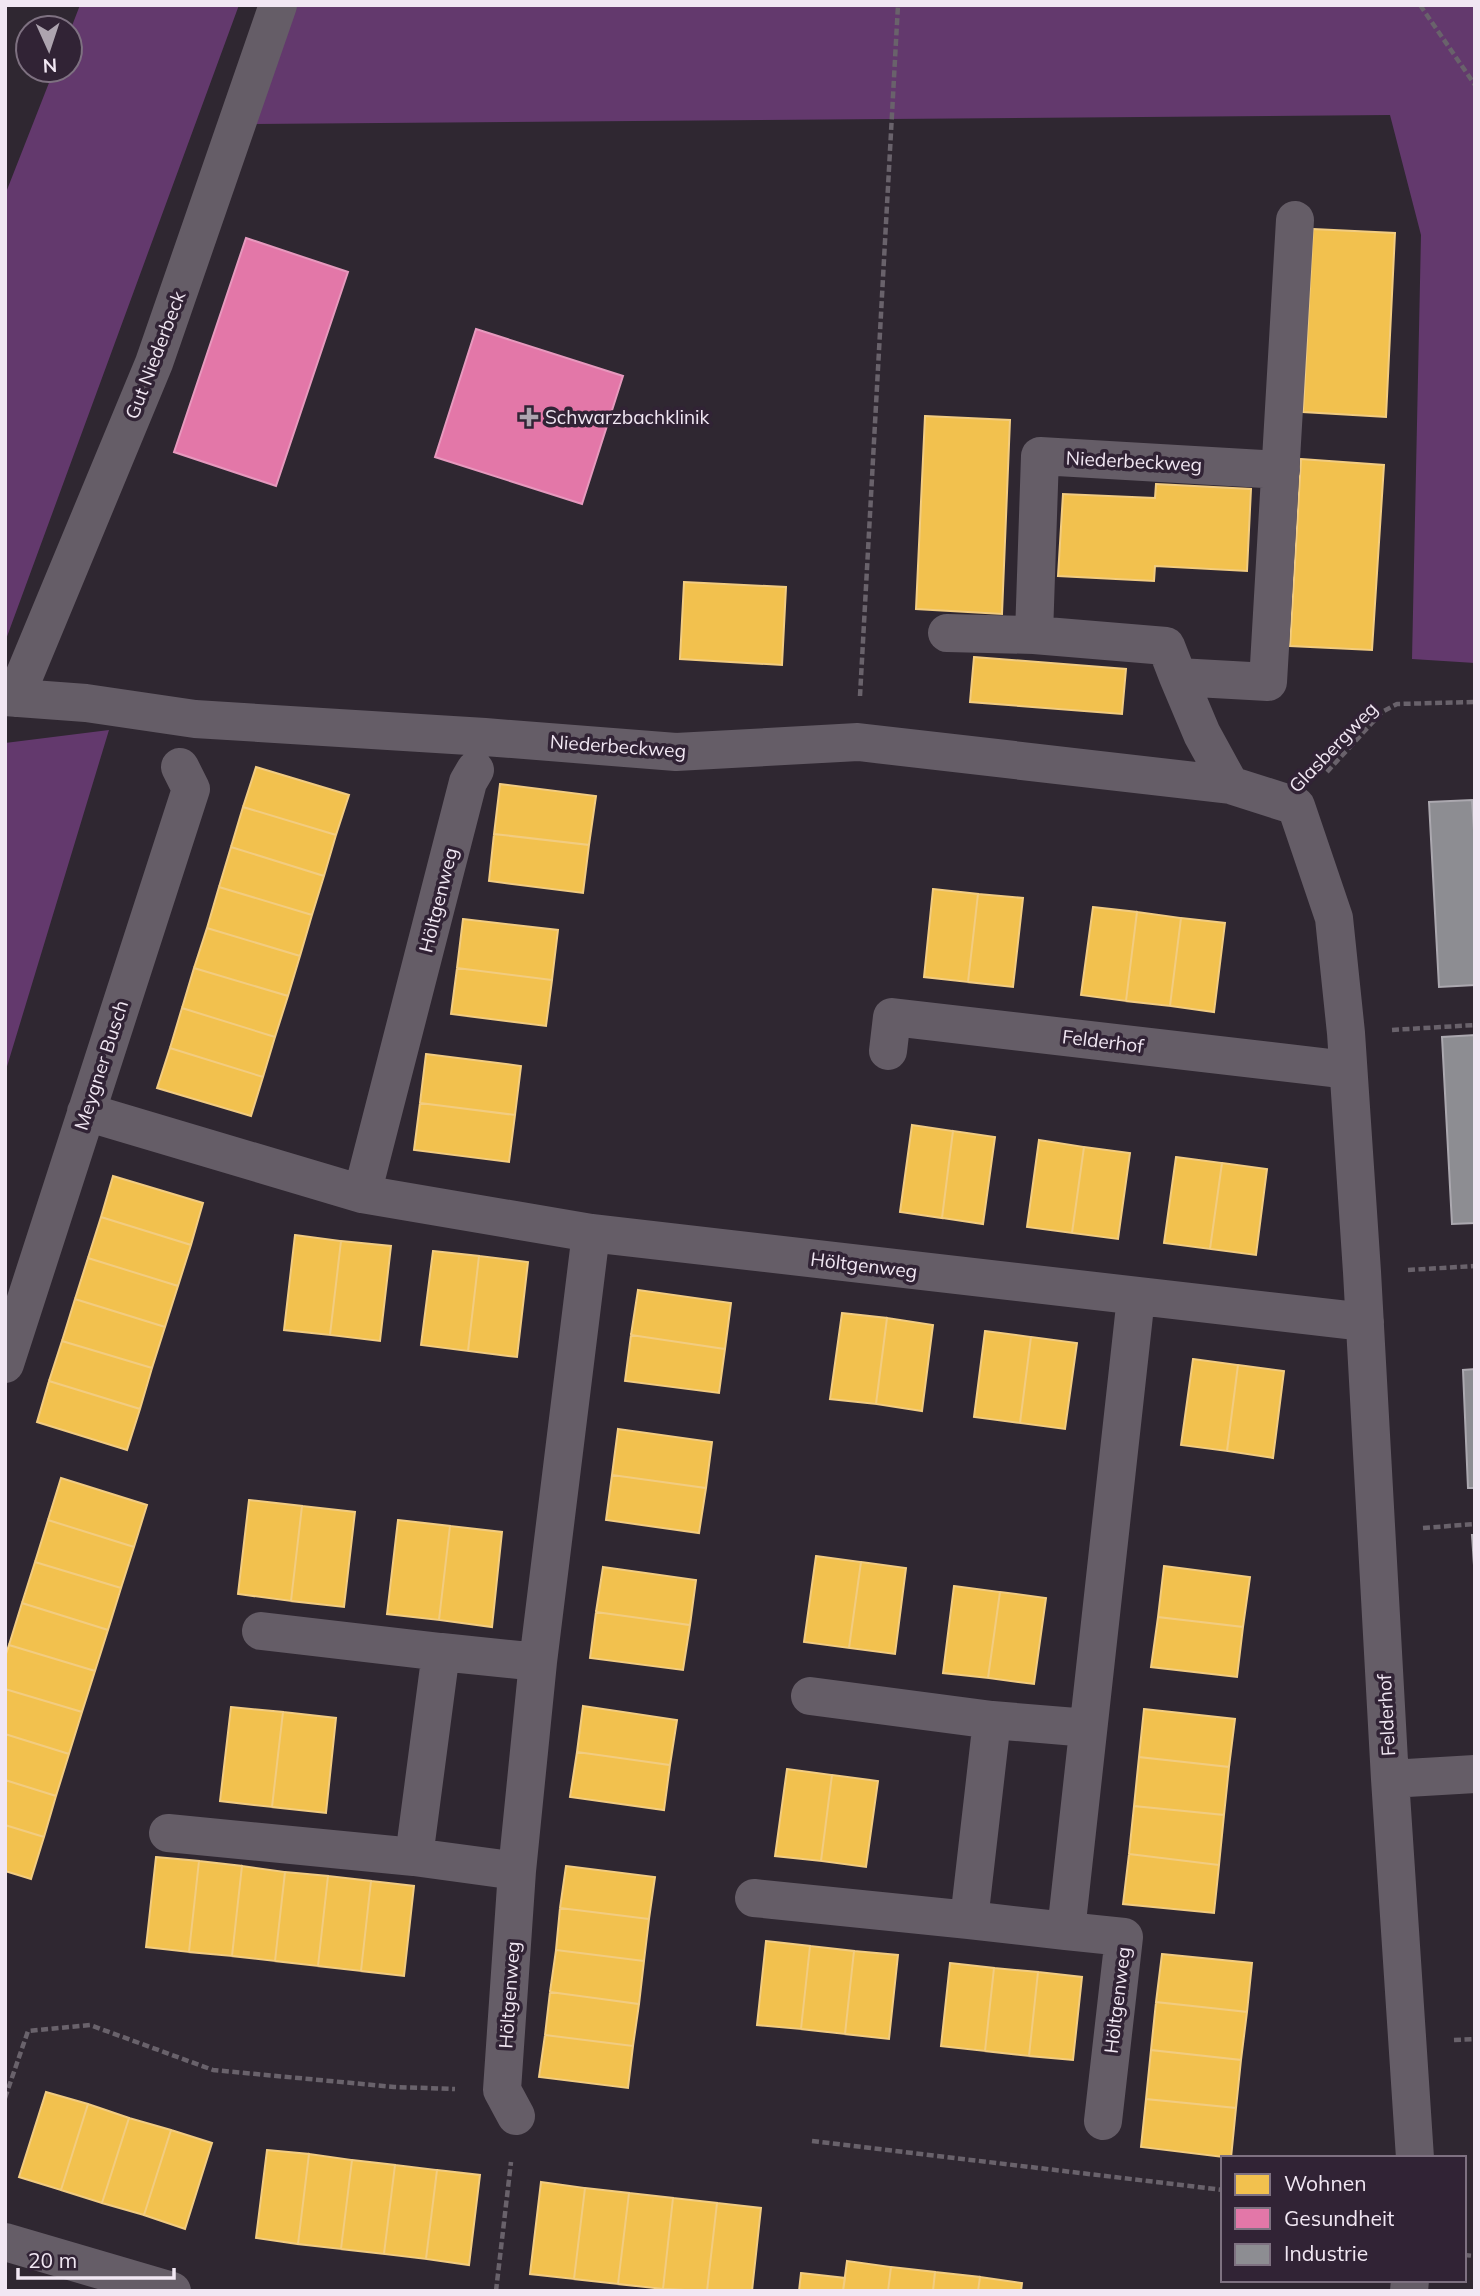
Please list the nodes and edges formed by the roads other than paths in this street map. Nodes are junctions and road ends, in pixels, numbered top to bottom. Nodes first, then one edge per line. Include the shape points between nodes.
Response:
1 (278, 5) edge
2 (1295, 220) dead end
3 (1281, 470) junction
4 (947, 633) dead end
5 (1034, 635) junction
6 (1178, 677) junction
7 (10, 697) edge
8 (180, 767) dead end
9 (475, 770) dead end
10 (1230, 785) junction
11 (1296, 806) joint
12 (888, 1051) dead end
13 (1348, 1070) junction
14 (86, 1112) junction
15 (362, 1194) junction
16 (591, 1233) junction
17 (1136, 1297) junction
18 (1364, 1322) junction
19 (5, 1364) edge
20 (261, 1631) dead end
21 (441, 1652) junction
22 (538, 1662) junction
23 (810, 1696) dead end
24 (992, 1720) junction
25 (1088, 1728) junction
26 (1475, 1774) edge
27 (1390, 1779) junction
28 (167, 1833) dead end
29 (414, 1857) junction
30 (517, 1871) junction
31 (754, 1898) dead end
32 (969, 1920) junction
33 (1066, 1931) junction
34 (509, 2103) road end
35 (1103, 2121) dead end
36 (1415, 2156) edge
37 (5, 2242) edge
38 (172, 2291) edge

1 - 7 street, Gut Niederbeck via 154,363
2 - 3 street
3 - 5 street, Niederbeckweg via 1041,456
3 - 6 street via 1268,681
4 - 5 street
5 - 6 street via 1166,646
6 - 10 street
7 - 10 street, Niederbeckweg via 195,719 676,752 858,742
8 - 14 street, Meygner Busch via 191,789
9 - 15 street, Höltgenweg via 468,782
10 - 11 street, Niederbeckweg
11 - 13 street, Felderhof via 1334,918
12 - 13 street, Felderhof via 892,1017
13 - 18 street, Felderhof
14 - 15 street, Höltgenweg
14 - 19 street, Meygner Busch
15 - 16 street, Höltgenweg
16 - 17 street, Höltgenweg
16 - 22 street, Höltgenweg
17 - 18 street, Höltgenweg
17 - 25 street
18 - 27 street, Felderhof
20 - 21 street
21 - 22 street
21 - 29 street
22 - 30 street, Höltgenweg
23 - 24 street
24 - 25 street
24 - 32 street
25 - 33 street
26 - 27 street
27 - 36 street, Felderhof
28 - 29 street
29 - 30 street
30 - 34 street, Höltgenweg
31 - 32 street, Höltgenweg
32 - 33 street, Höltgenweg
33 - 35 street, Höltgenweg via 1124,1937
37 - 38 street

